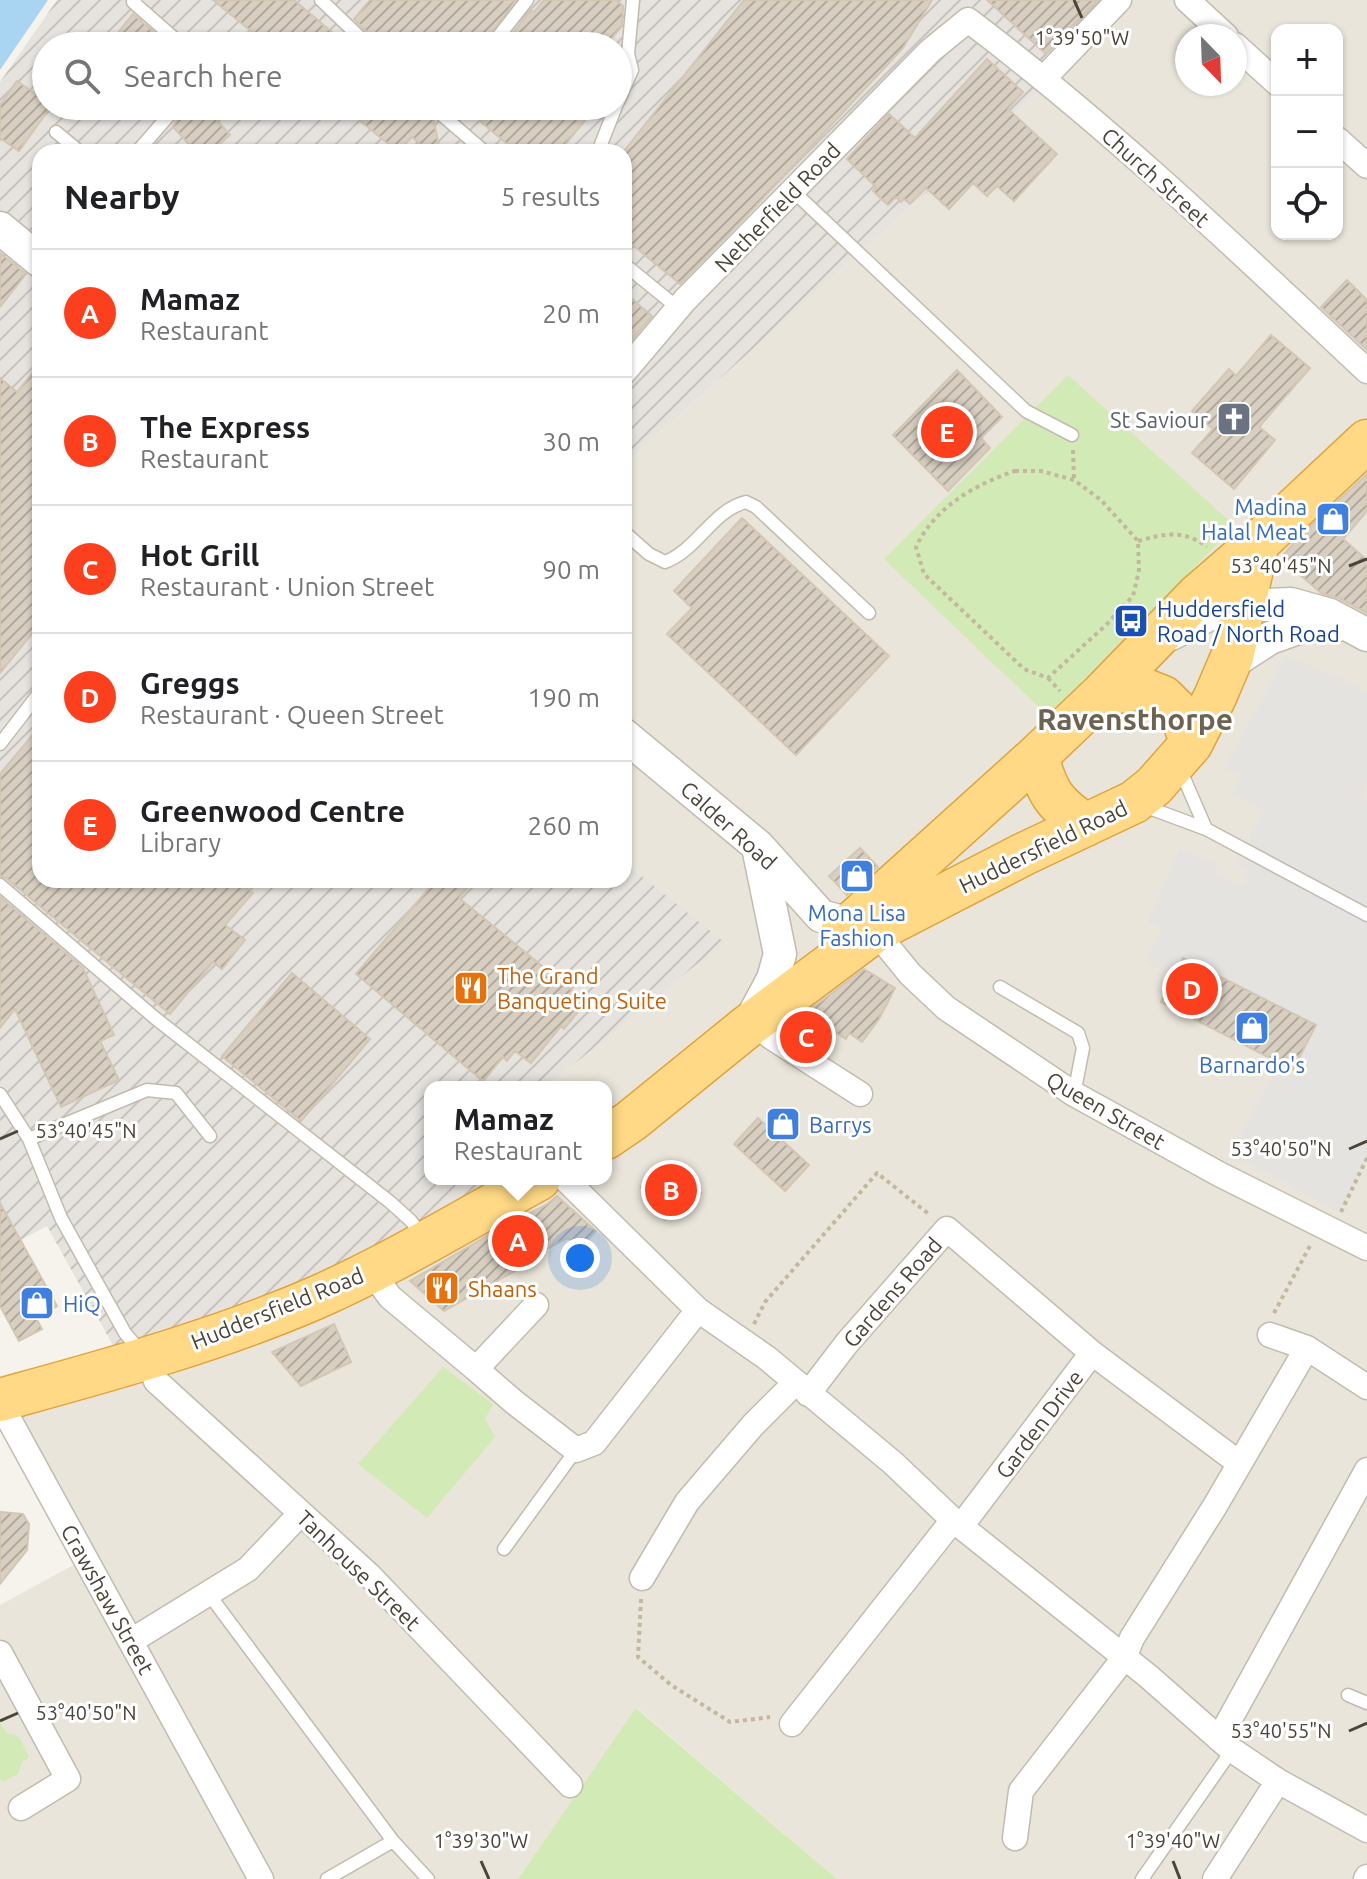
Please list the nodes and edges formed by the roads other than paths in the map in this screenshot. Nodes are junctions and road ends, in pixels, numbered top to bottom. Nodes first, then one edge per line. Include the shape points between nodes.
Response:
1 (135, 0) edge
2 (321, 0) edge
3 (527, 0) edge
4 (633, 0) edge
5 (1119, 0) edge
6 (1187, 0) edge
7 (1213, 24) edge
8 (167, 32) edge
9 (354, 32) edge
10 (502, 32) edge
11 (630, 32) edge
12 (935, 46) joint
13 (1247, 56) edge
14 (1044, 78) junction
15 (1271, 78) edge
16 (165, 120) edge
17 (452, 120) edge
18 (611, 120) edge
19 (56, 132) dead end
20 (70, 144) edge
21 (144, 144) edge
22 (477, 144) edge
23 (601, 144) edge
24 (1343, 144) edge
25 (1367, 166) edge
26 (793, 191) junction
27 (0, 228) edge
28 (32, 254) edge
29 (632, 271) edge
30 (678, 308) junction
31 (632, 363) edge
32 (1367, 371) edge
33 (1072, 435) road end
34 (1367, 441) edge
35 (632, 539) edge
36 (1244, 555) junction
37 (1242, 606) junction
38 (869, 613) dead end
39 (1358, 630) edge
40 (1150, 645) junction
41 (1228, 665) junction
42 (1101, 695) junction
43 (32, 702) edge
44 (632, 742) edge
45 (0, 744) edge
46 (1184, 753) junction
47 (1037, 756) junction
48 (1134, 802) junction
49 (978, 808) junction
50 (1086, 825) junction
51 (1206, 829) junction
52 (758, 846) junction
53 (1024, 854) junction
54 (0, 885) edge
55 (1367, 915) edge
56 (863, 927) junction
57 (1000, 987) dead end
58 (752, 1024) junction
59 (0, 1094) edge
60 (860, 1094) dead end
61 (1074, 1094) junction
62 (612, 1134) edge
63 (210, 1136) dead end
64 (29, 1139) junction
65 (528, 1185) edge
66 (571, 1185) edge
67 (426, 1241) junction
68 (1367, 1248) edge
69 (371, 1271) junction
70 (536, 1305) dead end
71 (698, 1310) junction
72 (1270, 1335) road end
73 (1307, 1348) junction
74 (1092, 1353) junction
75 (147, 1358) junction
76 (476, 1369) junction
77 (1367, 1387) edge
78 (802, 1388) junction
79 (0, 1401) edge
80 (576, 1450) junction
81 (1239, 1463) junction
82 (1367, 1470) edge
83 (301, 1513) junction
84 (958, 1523) junction
85 (504, 1549) dead end
86 (642, 1578) road end
87 (208, 1593) junction
88 (131, 1641) junction
89 (0, 1653) edge
90 (1124, 1658) junction
91 (8, 1687) edge
92 (1348, 1695) dead end
93 (1367, 1703) edge
94 (796, 1718) road end
95 (1225, 1744) junction
96 (1278, 1781) junction
97 (570, 1785) dead end
98 (21, 1808) dead end
99 (1367, 1830) edge
100 (1015, 1838) dead end
101 (393, 1841) junction
102 (261, 1879) edge
103 (327, 1879) edge
104 (428, 1879) edge
105 (1142, 1879) edge
106 (1215, 1879) edge

1 - 8 lane
2 - 9 lane
3 - 10 lane
4 - 11 lane
5 - 14 street
6 - 7 street
12 - 14 street, Church Street via 968,20
12 - 26 street, Netherfield Road
13 - 15 street
14 - 32 street, Church Street
16 - 21 lane
17 - 22 lane
18 - 23 lane
19 - 20 lane
24 - 25 street
26 - 30 street, Netherfield Road
26 - 33 lane via 1026,411
27 - 28 street
29 - 30 lane
30 - 31 street, Netherfield Road
34 - 36 highway, Huddersfield Road
35 - 38 lane via 665,562 680,556 733,505 746,502
36 - 37 highway, Huddersfield Road
36 - 40 highway, Huddersfield Road
37 - 39 street via 1291,604
37 - 40 street via 1208,615
37 - 41 highway, Huddersfield Road
39 - 41 street via 1309,624 1270,638
40 - 42 highway, Huddersfield Road
41 - 46 highway, Huddersfield Road
42 - 46 highway via 1140,688 1163,697 1183,717
42 - 47 highway, Huddersfield Road
43 - 45 lane
44 - 52 street, Calder Road
46 - 48 highway, Huddersfield Road
46 - 51 lane
47 - 49 highway, Huddersfield Road
47 - 50 highway via 1045,787 1060,807
48 - 50 highway, Huddersfield Road
48 - 51 lane
49 - 53 highway via 984,827 998,843
49 - 56 highway, Huddersfield Road
50 - 53 highway, Huddersfield Road
51 - 55 lane
52 - 56 street, Calder Road via 821,916
52 - 58 street via 780,954
53 - 56 highway, Huddersfield Road
54 - 67 lane via 155,1018 390,1202
56 - 58 highway, Huddersfield Road via 782,989
56 - 61 street, Queen Street via 946,1008
57 - 61 lane via 1078,1033 1083,1048
58 - 60 street
58 - 62 highway, Huddersfield Road
59 - 64 lane
61 - 68 street, Queen Street
63 - 64 lane via 176,1093 147,1090
64 - 75 lane via 61,1218 125,1333
65 - 67 highway, Huddersfield Road
66 - 71 street
67 - 69 highway, Huddersfield Road
69 - 75 highway, Huddersfield Road via 312,1299
69 - 76 street via 390,1297
70 - 76 street
71 - 78 street
71 - 80 street via 594,1443
72 - 73 street
73 - 77 street
73 - 81 street
74 - 78 street, Gardens Road via 947,1229
74 - 81 street, Garden Drive
74 - 84 street, Garden Drive
75 - 79 highway, Huddersfield Road
75 - 83 street, Tanhouse Street via 156,1381
76 - 80 street
78 - 84 street
78 - 86 street, Gardens Road via 753,1425 687,1502
79 - 88 street, Crawshaw Street
80 - 85 lane
81 - 90 street
82 - 95 street
83 - 87 street via 248,1569
83 - 97 street, Tanhouse Street via 370,1576
84 - 90 street
84 - 94 street, Garden Drive
87 - 88 street
87 - 101 lane
88 - 102 street, Crawshaw Street
89 - 91 street
90 - 95 street
90 - 100 street via 1021,1791
91 - 98 street via 68,1779
92 - 93 lane
95 - 96 street
95 - 105 lane
96 - 99 street
96 - 106 street
101 - 103 lane
101 - 104 lane

